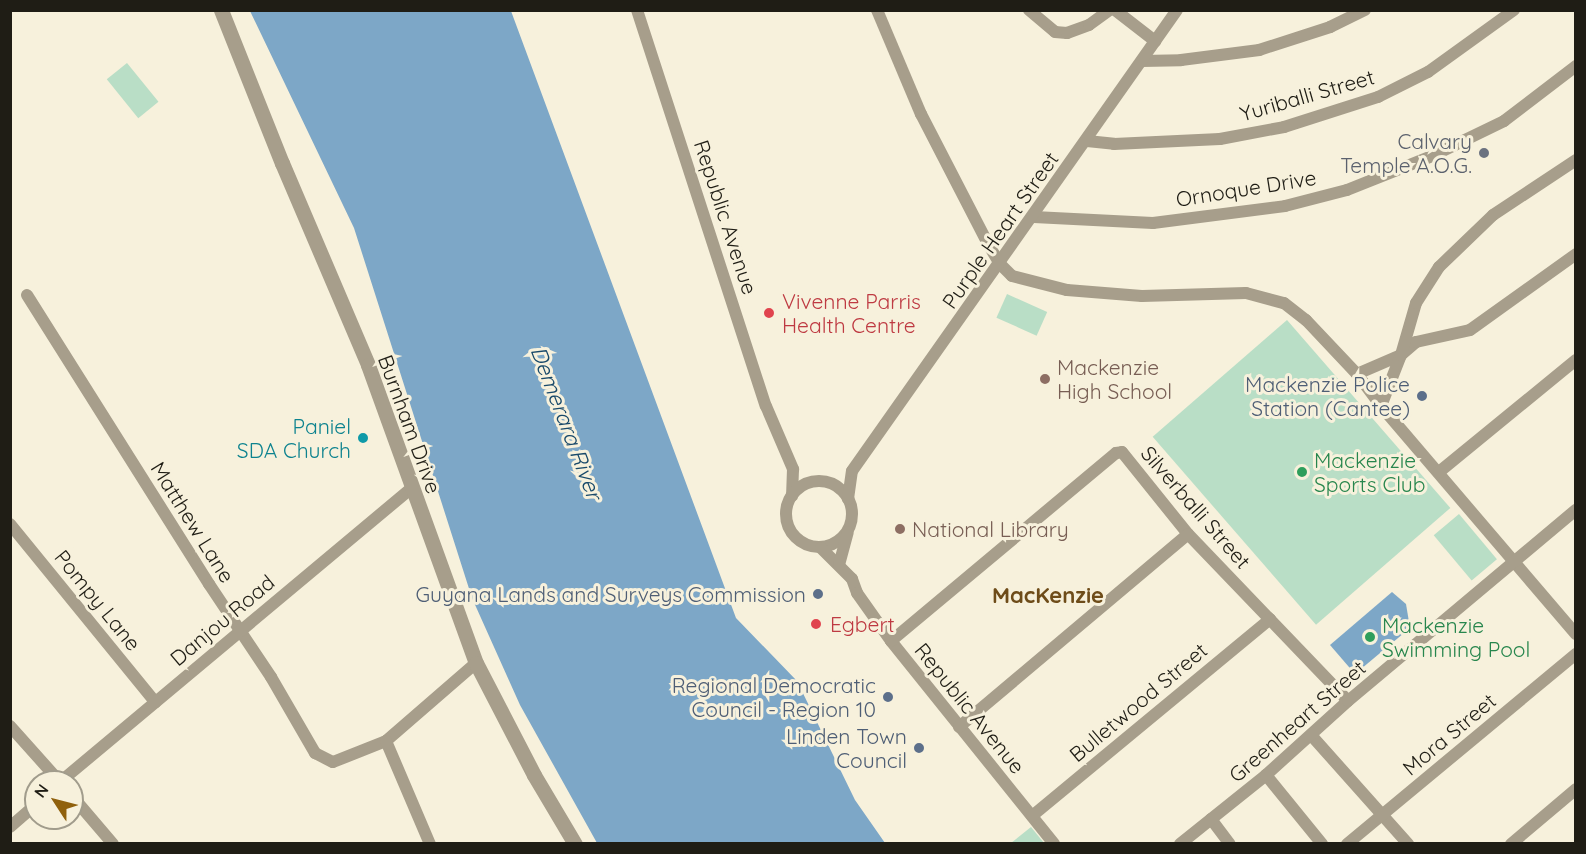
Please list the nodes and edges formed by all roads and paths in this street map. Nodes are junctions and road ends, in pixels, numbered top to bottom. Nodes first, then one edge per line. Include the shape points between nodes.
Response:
1 (221, 10) edge
2 (638, 10) edge
3 (877, 10) edge
4 (1029, 10) edge
5 (1110, 10) edge
6 (1115, 10) edge
7 (1177, 10) edge
8 (1365, 10) edge
9 (1514, 10) edge
10 (1155, 41) junction
11 (1142, 61) junction
12 (1575, 66) edge
13 (1087, 141) junction
14 (1575, 160) edge
15 (1034, 217) junction
16 (1575, 254) edge
17 (1000, 264) junction
18 (27, 296) dead end
19 (1401, 355) junction
20 (1575, 360) edge
21 (1357, 374) junction
22 (1381, 406) junction
23 (793, 469) junction
24 (852, 471) junction
25 (1439, 472) junction
26 (820, 482) junction
27 (411, 489) junction
28 (792, 496) junction
29 (848, 499) junction
30 (1575, 510) edge
31 (10, 524) edge
32 (850, 525) junction
33 (1188, 534) junction
34 (821, 548) junction
35 (1514, 562) junction
36 (839, 565) junction
37 (1270, 619) junction
38 (241, 630) junction
39 (1575, 634) edge
40 (891, 641) junction
41 (1575, 654) edge
42 (476, 663) junction
43 (1348, 701) junction
44 (154, 702) junction
45 (10, 726) edge
46 (959, 727) junction
47 (1311, 735) junction
48 (386, 741) junction
49 (49, 770) edge
50 (74, 770) edge
51 (1266, 775) junction
52 (1575, 789) edge
53 (84, 810) edge
54 (1382, 814) junction
55 (24, 815) edge
56 (1032, 816) junction
57 (1212, 819) junction
58 (10, 827) edge
59 (113, 843) edge
60 (430, 843) edge
61 (575, 843) edge
62 (1054, 843) edge
63 (1180, 843) edge
64 (1230, 843) edge
65 (1322, 843) edge
66 (1347, 843) edge
67 (1408, 843) edge
68 (1511, 843) edge

1 - 27 street, Burnham Drive via 368,365
2 - 23 street, Republic Avenue via 766,406
3 - 17 street via 921,114
4 - 5 street via 1055,32 1067,33 1089,25
6 - 10 street
7 - 10 street, Purple Heart Street
8 - 11 street via 1330,27 1259,50
9 - 13 street, Yuriballi Street via 1428,72 1378,97 1284,127 1220,139 1114,144
10 - 11 street, Purple Heart Street
11 - 13 street, Purple Heart Street
12 - 15 street, Ornoque Drive via 1504,121 1432,156 1347,190 1285,206 1153,223
13 - 15 street, Purple Heart Street
14 - 19 street via 1493,215 1439,267 1416,303
15 - 17 street, Purple Heart Street
16 - 19 street via 1470,330 1416,342
17 - 21 street via 1012,276 1067,290 1142,296 1246,293 1268,297 1295,310
17 - 24 street, Purple Heart Street
18 - 38 street, Matthew Lane
19 - 21 street
19 - 22 street
20 - 25 street
21 - 22 street
22 - 25 street
23 - 26 street
23 - 28 street, Republic Avenue
24 - 26 street
24 - 29 street, Purple Heart Street
25 - 35 street
26 - 28 street via 806,484
26 - 29 street via 843,491
27 - 38 street, Danjou Road
27 - 42 street, Burnham Drive
28 - 34 street via 786,519 790,531 798,540
29 - 32 street
30 - 35 street, Greenheart Street
31 - 44 street, Pompy Lane
32 - 34 street via 834,544
32 - 36 street
33 - 37 street, Silverballi Street
33 - 40 street, Silverballi Street via 1130,459 1122,452 1116,453
33 - 46 street
34 - 36 street, Republic Avenue
35 - 39 street
35 - 43 street, Greenheart Street
36 - 40 street, Republic Avenue
37 - 43 street, Silverballi Street
37 - 56 street, Bulletwood Street
38 - 44 street, Danjou Road
38 - 48 street, Matthew Lane via 315,753 333,762
40 - 46 street, Republic Avenue
41 - 54 street, Mora Street
42 - 48 street
42 - 61 street, Burnham Drive via 534,775
43 - 47 street, Greenheart Street
44 - 50 street, Danjou Road
45 - 49 street
46 - 56 street, Republic Avenue
47 - 51 street, Greenheart Street
47 - 54 street
48 - 60 street
51 - 57 street, Greenheart Street
51 - 65 street
52 - 68 street
53 - 59 street
54 - 66 street, Mora Street
54 - 67 street
55 - 58 street
56 - 62 street, Republic Avenue
57 - 63 street, Greenheart Street
57 - 64 street

